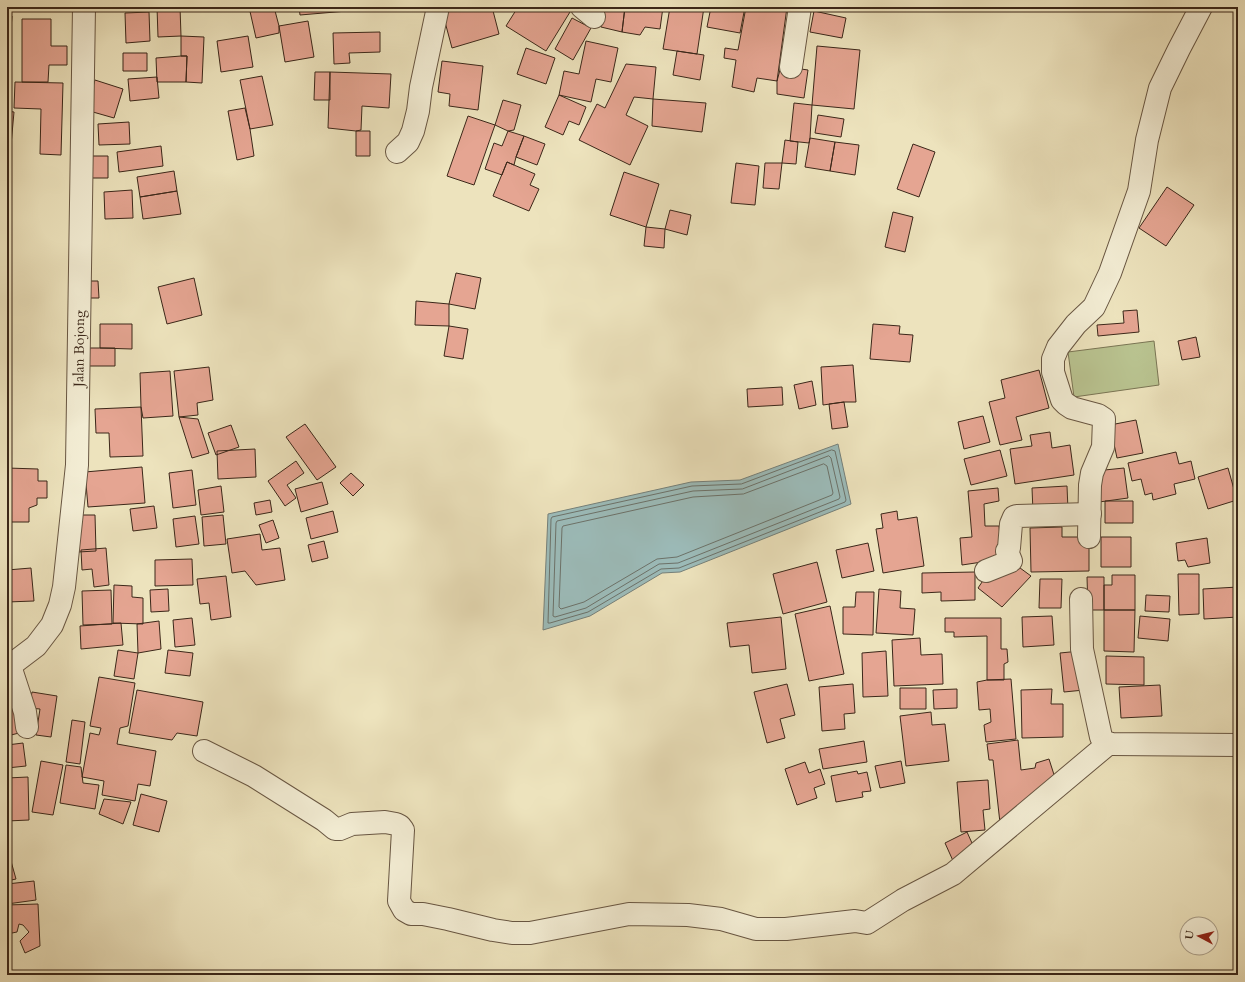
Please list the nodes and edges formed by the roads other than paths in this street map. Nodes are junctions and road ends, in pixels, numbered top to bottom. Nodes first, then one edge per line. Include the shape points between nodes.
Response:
1 (84, 7) edge
2 (438, 7) edge
3 (800, 7) edge
4 (1201, 7) edge
5 (791, 67) dead end
6 (397, 152) dead end
7 (1090, 514) junction
8 (1089, 537) dead end
9 (986, 571) dead end
10 (1081, 599) dead end
11 (9, 667) edge
12 (27, 727) dead end
13 (1108, 744) junction
14 (1238, 745) edge
15 (204, 751) dead end

1 - 11 street, Jalan Bojong via 77,465 64,587 52,625 36,646
2 - 6 street via 413,131 408,142
3 - 5 street
4 - 7 street via 1160,88 1147,140 1139,191 1110,273 1094,307 1076,324 1058,347 1053,359 1052,372 1062,400 1072,408 1104,419 1103,447 1090,485
7 - 8 street
7 - 9 street via 1014,517 1007,551 1011,561
10 - 13 street via 1082,649 1101,737
11 - 12 street via 25,712
13 - 14 street
13 - 15 street via 953,874 903,900 867,923 855,921 786,929 756,929 721,919 688,915 629,914 530,933 493,930 424,914 411,914 404,910 399,901 403,830 400,826 385,822 352,824 335,829 254,776

